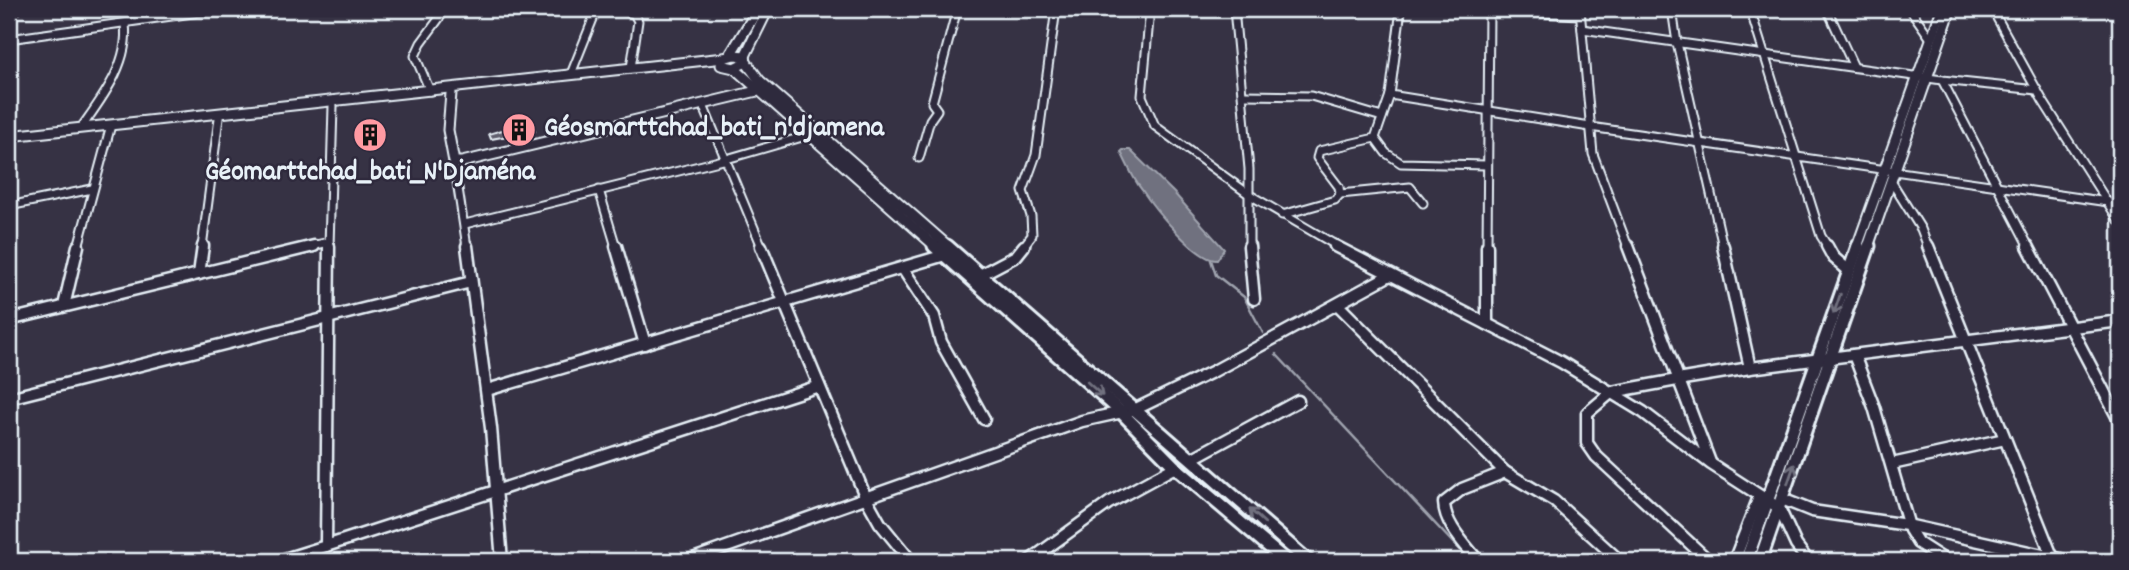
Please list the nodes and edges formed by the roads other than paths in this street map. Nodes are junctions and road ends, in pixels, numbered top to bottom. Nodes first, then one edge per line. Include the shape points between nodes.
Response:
1 (18, 9) edge
2 (221, 9) edge
3 (446, 9) edge
4 (597, 9) edge
5 (616, 9) edge
6 (758, 9) edge
7 (768, 9) edge
8 (957, 9) edge
9 (1056, 9) edge
10 (1150, 9) edge
11 (1234, 9) edge
12 (1401, 9) edge
13 (1463, 9) edge
14 (1489, 9) edge
15 (1672, 9) edge
16 (1750, 9) edge
17 (1826, 9) edge
18 (1910, 9) edge
19 (1942, 9) edge
20 (1951, 9) edge
21 (1992, 9) edge
22 (1580, 12) edge
23 (9, 16) edge
24 (125, 24) junction
25 (1582, 29) junction
26 (9, 39) edge
27 (1931, 39) junction
28 (1677, 43) junction
29 (1763, 56) junction
30 (725, 59) junction
31 (746, 59) junction
32 (1854, 67) junction
33 (631, 68) junction
34 (734, 68) junction
35 (570, 74) junction
36 (1923, 77) junction
37 (1942, 80) junction
38 (2036, 90) junction
39 (430, 91) junction
40 (757, 91) junction
41 (451, 93) junction
42 (1244, 95) junction
43 (1390, 95) junction
44 (703, 105) junction
45 (333, 106) junction
46 (1487, 110) junction
47 (1382, 117) junction
48 (219, 118) junction
49 (1590, 127) junction
50 (81, 128) junction
51 (110, 128) junction
52 (814, 133) junction
53 (9, 136) edge
54 (1375, 138) junction
55 (9, 142) edge
56 (1700, 142) junction
57 (1797, 156) junction
58 (919, 158) dead end
59 (723, 160) junction
60 (454, 162) junction
61 (1486, 165) junction
62 (1891, 173) junction
63 (1996, 187) junction
64 (92, 190) junction
65 (599, 190) junction
66 (1340, 194) junction
67 (1250, 195) junction
68 (2108, 202) junction
69 (1423, 203) dead end
70 (9, 206) edge
71 (1282, 215) junction
72 (2120, 222) edge
73 (465, 224) junction
74 (329, 242) junction
75 (945, 255) junction
76 (903, 269) junction
77 (1849, 270) junction
78 (199, 274) junction
79 (980, 275) junction
80 (1390, 275) junction
81 (471, 282) junction
82 (1254, 299) dead end
83 (784, 302) junction
84 (64, 306) junction
85 (1339, 306) junction
86 (329, 316) junction
87 (9, 320) edge
88 (2120, 321) edge
89 (1487, 324) junction
90 (2071, 328) junction
91 (1966, 342) junction
92 (645, 344) junction
93 (1854, 355) junction
94 (1830, 358) junction
95 (1816, 360) junction
96 (1749, 368) junction
97 (1677, 380) junction
98 (819, 386) junction
99 (487, 390) junction
100 (1612, 392) junction
101 (9, 398) edge
102 (1298, 401) dead end
103 (1136, 409) junction
104 (1120, 411) junction
105 (984, 419) dead end
106 (2120, 422) edge
107 (2005, 439) junction
108 (1193, 458) junction
109 (1711, 464) junction
110 (1892, 464) junction
111 (1175, 467) junction
112 (1505, 472) junction
113 (498, 490) junction
114 (866, 498) junction
115 (1763, 499) junction
116 (1780, 504) junction
117 (1908, 525) junction
118 (326, 546) junction
119 (2054, 559) edge
120 (278, 561) edge
121 (502, 561) edge
122 (687, 561) edge
123 (911, 561) edge
124 (1030, 561) edge
125 (1286, 561) edge
126 (1308, 561) edge
127 (1478, 561) edge
128 (1620, 561) edge
129 (1709, 561) edge
130 (1734, 561) edge
131 (1746, 561) edge
132 (1760, 561) edge
133 (1808, 561) edge
134 (1946, 561) edge
135 (2070, 561) edge

1 - 23 street
2 - 24 street
3 - 39 street via 415,57
4 - 35 street
5 - 33 street via 634,14 638,21
6 - 30 street
7 - 31 street
8 - 58 street via 932,103 937,110
9 - 79 street via 1036,155 1023,191 1032,235 1016,256
10 - 67 street via 1142,76 1148,113 1167,137
11 - 42 street
12 - 43 street
13 - 14 street
14 - 22 street
14 - 46 street
15 - 28 street
16 - 29 street
17 - 32 street
18 - 27 street
19 - 27 street
20 - 36 street
21 - 38 street
22 - 25 street
24 - 26 street
24 - 50 street via 124,52
25 - 28 street
25 - 49 street
27 - 36 street
28 - 29 street
28 - 56 street
29 - 32 street
29 - 57 street
30 - 31 street
30 - 33 street
30 - 34 street
30 - 41 street
31 - 34 street
31 - 52 street
32 - 36 street
33 - 35 street
34 - 40 street
35 - 39 street
36 - 37 street
36 - 62 street
37 - 38 street
37 - 63 street
38 - 68 street
39 - 51 street
40 - 44 street
40 - 52 street
41 - 45 street
41 - 60 street via 448,130
42 - 47 street via 1311,96
42 - 67 street
43 - 46 street
43 - 47 street
44 - 59 street
44 - 60 street
45 - 48 street
45 - 74 street
46 - 49 street
46 - 61 street
47 - 54 street
48 - 51 street
48 - 78 street
49 - 56 street
49 - 97 street via 1602,183
50 - 51 street
50 - 53 street
51 - 55 street
51 - 64 street
52 - 59 street
52 - 75 street
52 - 79 street
54 - 61 street via 1401,163
54 - 66 street via 1317,154
56 - 57 street
56 - 96 street
57 - 62 street
57 - 77 street via 1827,249
59 - 65 street
59 - 83 street
60 - 73 street
61 - 89 street
62 - 63 street
62 - 77 street
62 - 91 street via 1921,229
62 - 94 street
63 - 68 street
63 - 90 street
64 - 70 street
64 - 84 street
65 - 73 street
65 - 92 street
66 - 69 street via 1410,187
66 - 71 street via 1335,200
67 - 71 street
67 - 82 street via 1247,253
68 - 72 street
71 - 80 street
73 - 81 street
74 - 78 street
74 - 86 street
75 - 76 street
75 -> 104 street
76 - 83 street
76 - 105 street via 934,316 941,342
77 -> 95 street
78 - 84 street
79 - 103 street
80 - 85 street
80 - 89 street
81 - 86 street
81 - 99 street
83 - 92 street
83 - 98 street
84 - 87 street
85 - 103 street
85 - 112 street
86 - 101 street
86 - 118 street
88 - 90 street
89 - 100 street
90 - 91 street
90 - 106 street
91 - 93 street
91 - 107 street
92 - 99 street
93 - 94 street
93 - 110 street
94 - 95 street
116 -> 94 street
95 - 96 street
95 - 115 street
96 - 97 street
97 - 100 street
97 - 109 street
98 - 113 street
98 - 114 street
99 - 113 street
100 - 109 street
100 - 129 street via 1587,413 1587,443 1596,457
102 - 108 street
103 - 104 street
103 - 108 street
104 - 111 street
104 - 114 street
107 - 110 street
107 - 119 street
126 -> 108 street
109 - 115 street
110 - 117 street
111 - 124 street via 1109,503
111 - 125 street
112 - 127 street via 1455,492 1442,506 1444,517
112 - 128 street via 1543,493
113 - 118 street
113 - 121 street
114 - 122 street
114 - 123 street
115 - 116 street
115 - 130 street
115 - 131 street
116 - 117 street
116 - 132 street
116 - 133 street via 1796,545
117 - 119 street
117 - 134 street via 1918,543
118 - 120 street
119 - 135 street

